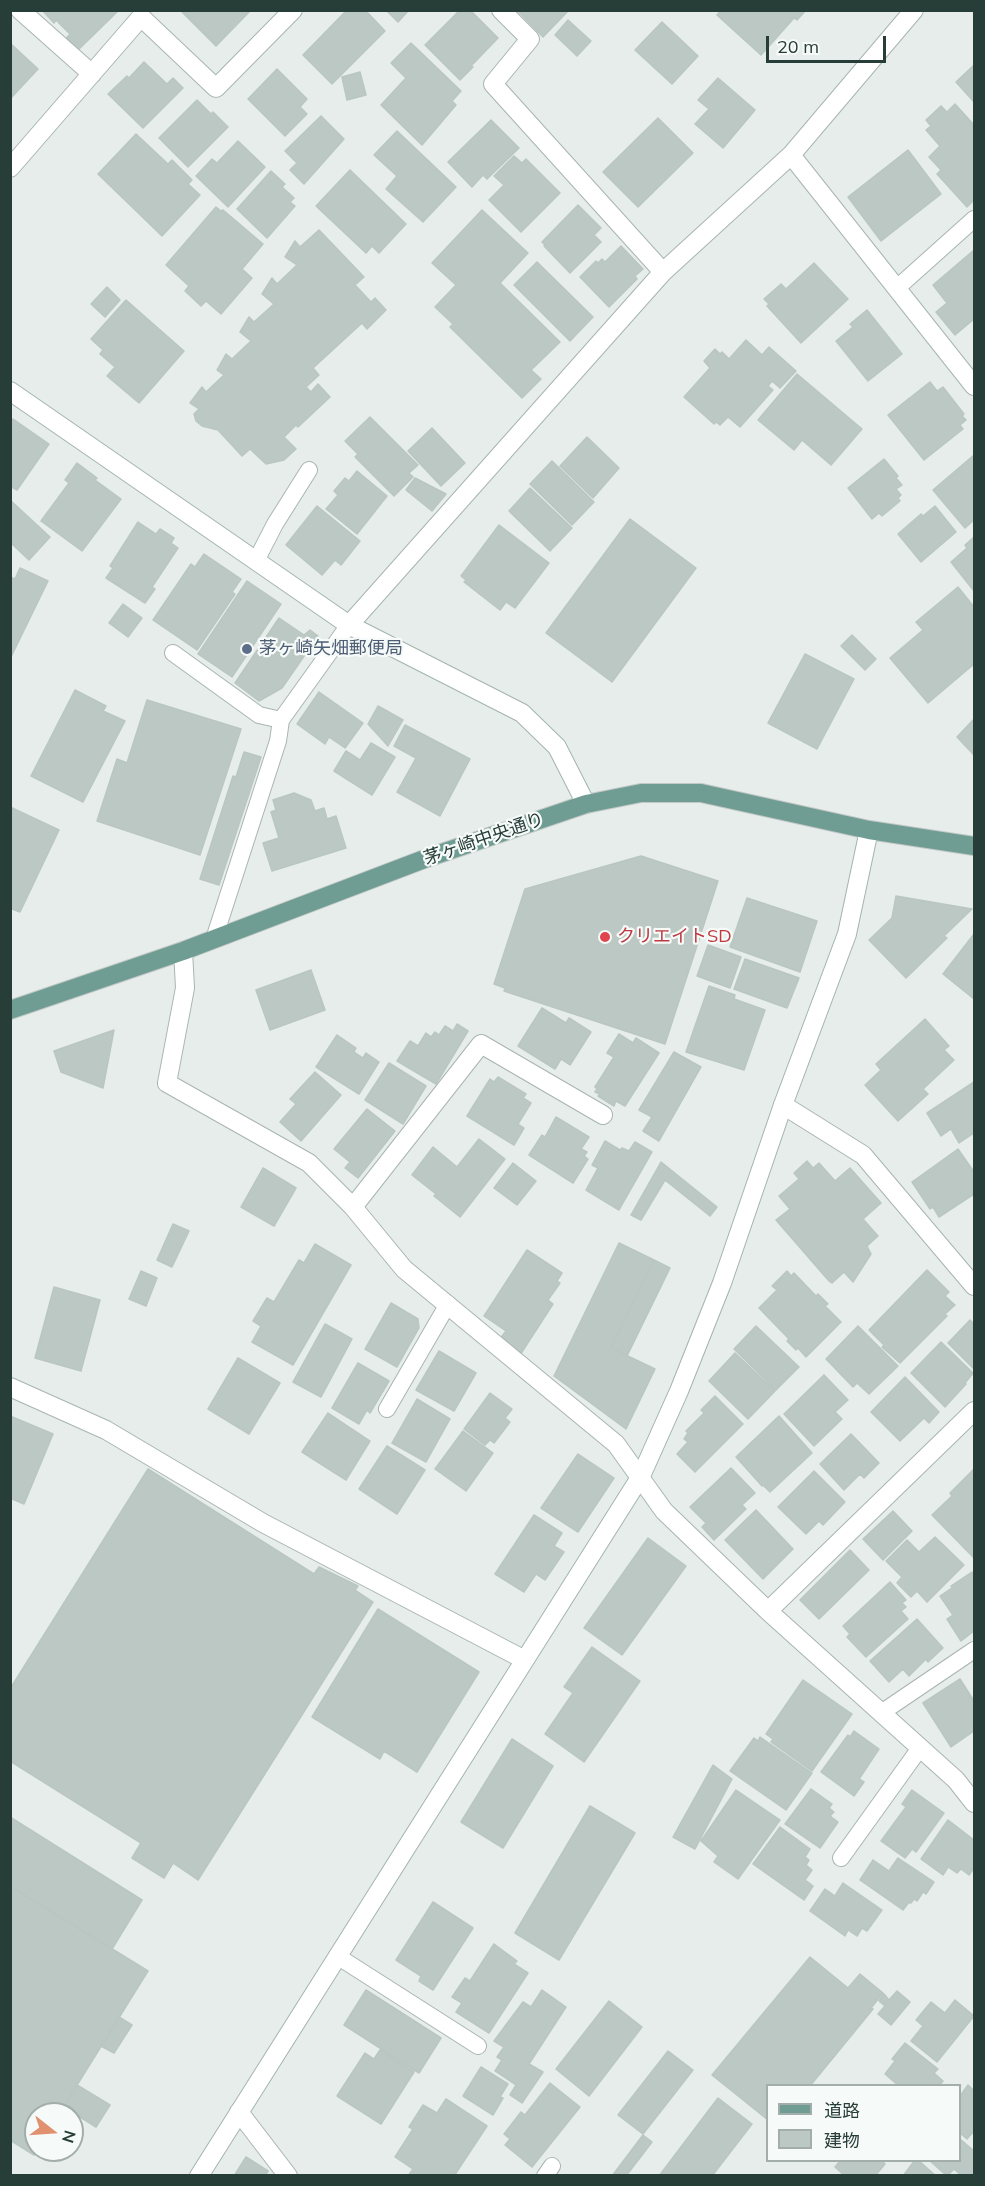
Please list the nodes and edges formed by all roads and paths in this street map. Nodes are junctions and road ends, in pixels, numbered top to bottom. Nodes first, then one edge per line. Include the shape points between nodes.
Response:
1 (20, 10) edge
2 (293, 10) edge
3 (501, 10) edge
4 (914, 10) edge
5 (92, 74) junction
6 (791, 155) junction
7 (10, 168) edge
8 (975, 219) edge
9 (663, 272) junction
10 (897, 288) junction
11 (975, 386) edge
12 (10, 391) edge
13 (309, 470) dead end
14 (256, 559) junction
15 (349, 625) junction
16 (173, 653) dead end
17 (280, 720) junction
18 (586, 804) junction
19 (869, 830) junction
20 (975, 846) edge
21 (214, 939) junction
22 (183, 951) junction
23 (10, 1010) edge
24 (783, 1106) junction
25 (603, 1115) dead end
26 (353, 1207) junction
27 (975, 1286) edge
28 (448, 1304) junction
29 (10, 1387) edge
30 (387, 1408) dead end
31 (975, 1412) edge
32 (641, 1476) junction
33 (768, 1611) junction
34 (975, 1650) edge
35 (523, 1659) junction
36 (881, 1713) junction
37 (920, 1748) junction
38 (975, 1803) edge
39 (841, 1858) dead end
40 (337, 1956) junction
41 (478, 2046) dead end
42 (239, 2112) junction
43 (199, 2175) edge
44 (288, 2175) edge

1 - 5 street
2 - 5 street via 216,88 141,17
3 - 9 street via 530,39 493,84
4 - 6 street
5 - 7 street
6 - 9 street
6 - 10 street
8 - 10 lane
9 - 15 street
10 - 11 street
12 - 14 street
13 - 14 lane
14 - 15 street
15 - 17 lane
15 - 18 street via 522,713 557,747
16 - 17 lane via 259,715
17 - 21 lane via 278,741
18 - 19 main road, 茅ヶ崎中央通り via 641,793 701,793
18 - 21 main road, 茅ヶ崎中央通り via 428,858
19 - 20 main road, 茅ヶ崎中央通り
19 - 24 street via 847,934
21 - 22 main road, 茅ヶ崎中央通り
22 - 23 main road, 茅ヶ崎中央通り
22 - 26 street via 185,988 167,1083 309,1163
24 - 27 street via 863,1155
24 - 32 street via 722,1283
25 - 26 street via 481,1044
26 - 28 street via 404,1269
28 - 30 lane
28 - 32 street via 616,1444
29 - 35 street via 106,1430 262,1523
31 - 33 street
32 - 33 street via 664,1511
32 - 35 street
33 - 36 street
34 - 36 lane
35 - 40 street
36 - 37 street
37 - 38 street
37 - 39 lane
40 - 41 lane
40 - 42 street
42 - 43 street
42 - 44 street

